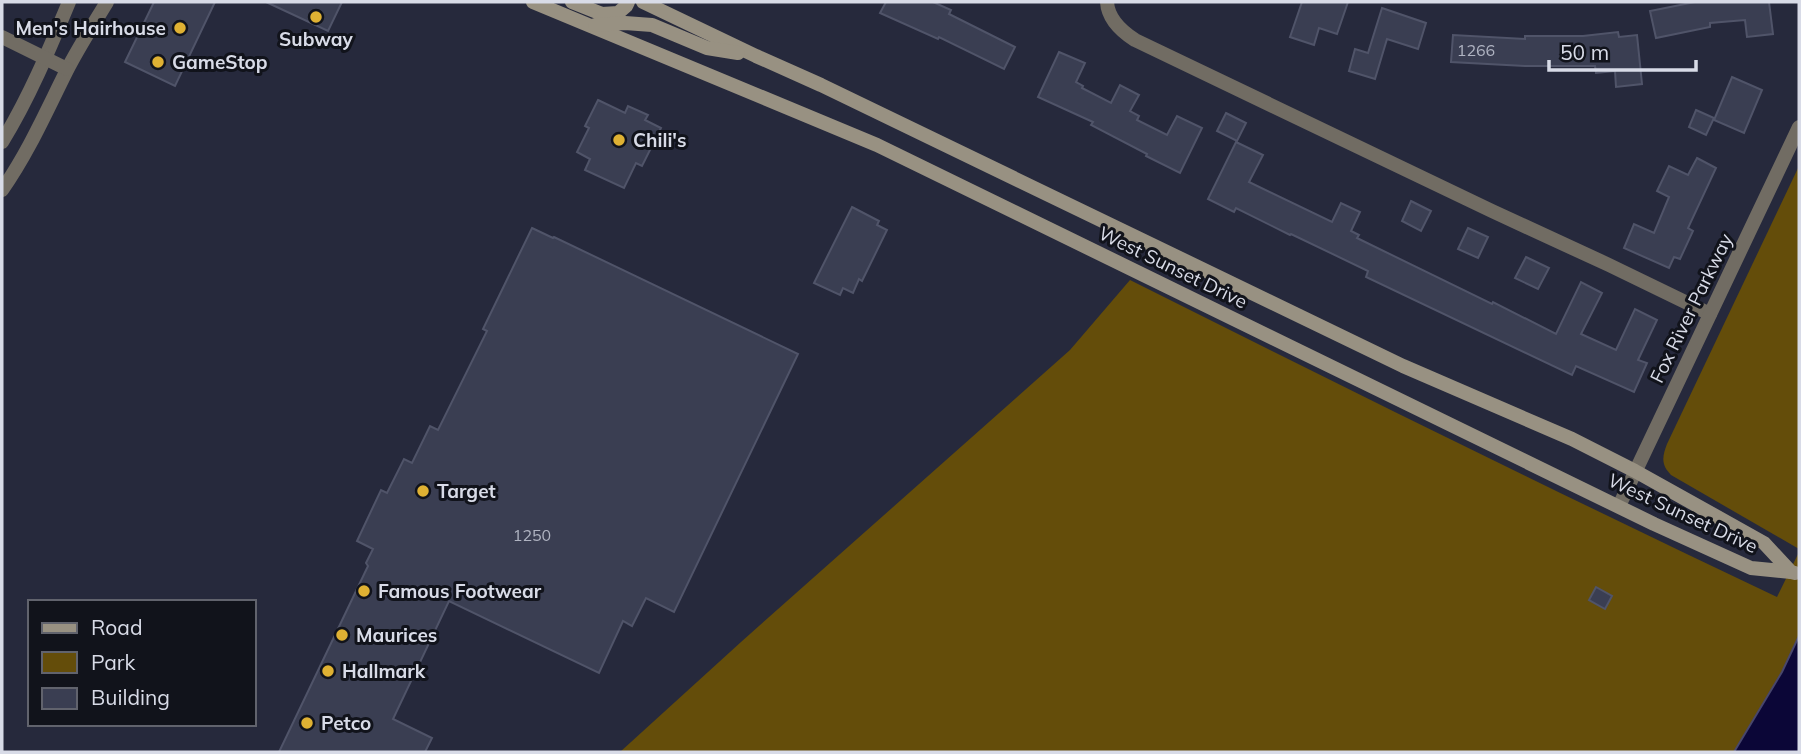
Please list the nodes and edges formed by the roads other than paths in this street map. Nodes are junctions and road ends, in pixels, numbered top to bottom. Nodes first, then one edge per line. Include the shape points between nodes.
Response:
1 (69, 2) edge
2 (107, 2) edge
3 (533, 2) edge
4 (572, 2) edge
5 (628, 2) edge
6 (643, 2) edge
7 (1107, 2) edge
8 (589, 25) junction
9 (2, 37) edge
10 (756, 56) junction
11 (46, 58) junction
12 (67, 69) junction
13 (1799, 127) edge
14 (2, 142) edge
15 (2, 190) edge
16 (1710, 314) junction
17 (1635, 471) junction
18 (1619, 506) junction
19 (1795, 574) edge

1 - 11 street
2 - 12 street
3 - 8 main road, West Sunset Drive
4 - 5 main road via 602,14 618,13
6 - 10 main road, West Sunset Drive
7 - 16 street via 1112,20 1135,40
8 - 10 main road via 652,25 708,48
8 - 18 main road, West Sunset Drive via 877,145
9 - 11 street
10 - 17 main road, West Sunset Drive via 1404,366
11 - 12 street
11 - 14 street
12 - 15 street via 37,134
13 - 16 street, Fox River Parkway
16 - 17 street, Fox River Parkway
17 - 18 street, Fox River Parkway
17 - 19 main road, West Sunset Drive via 1764,542
18 - 19 main road, West Sunset Drive via 1751,568

